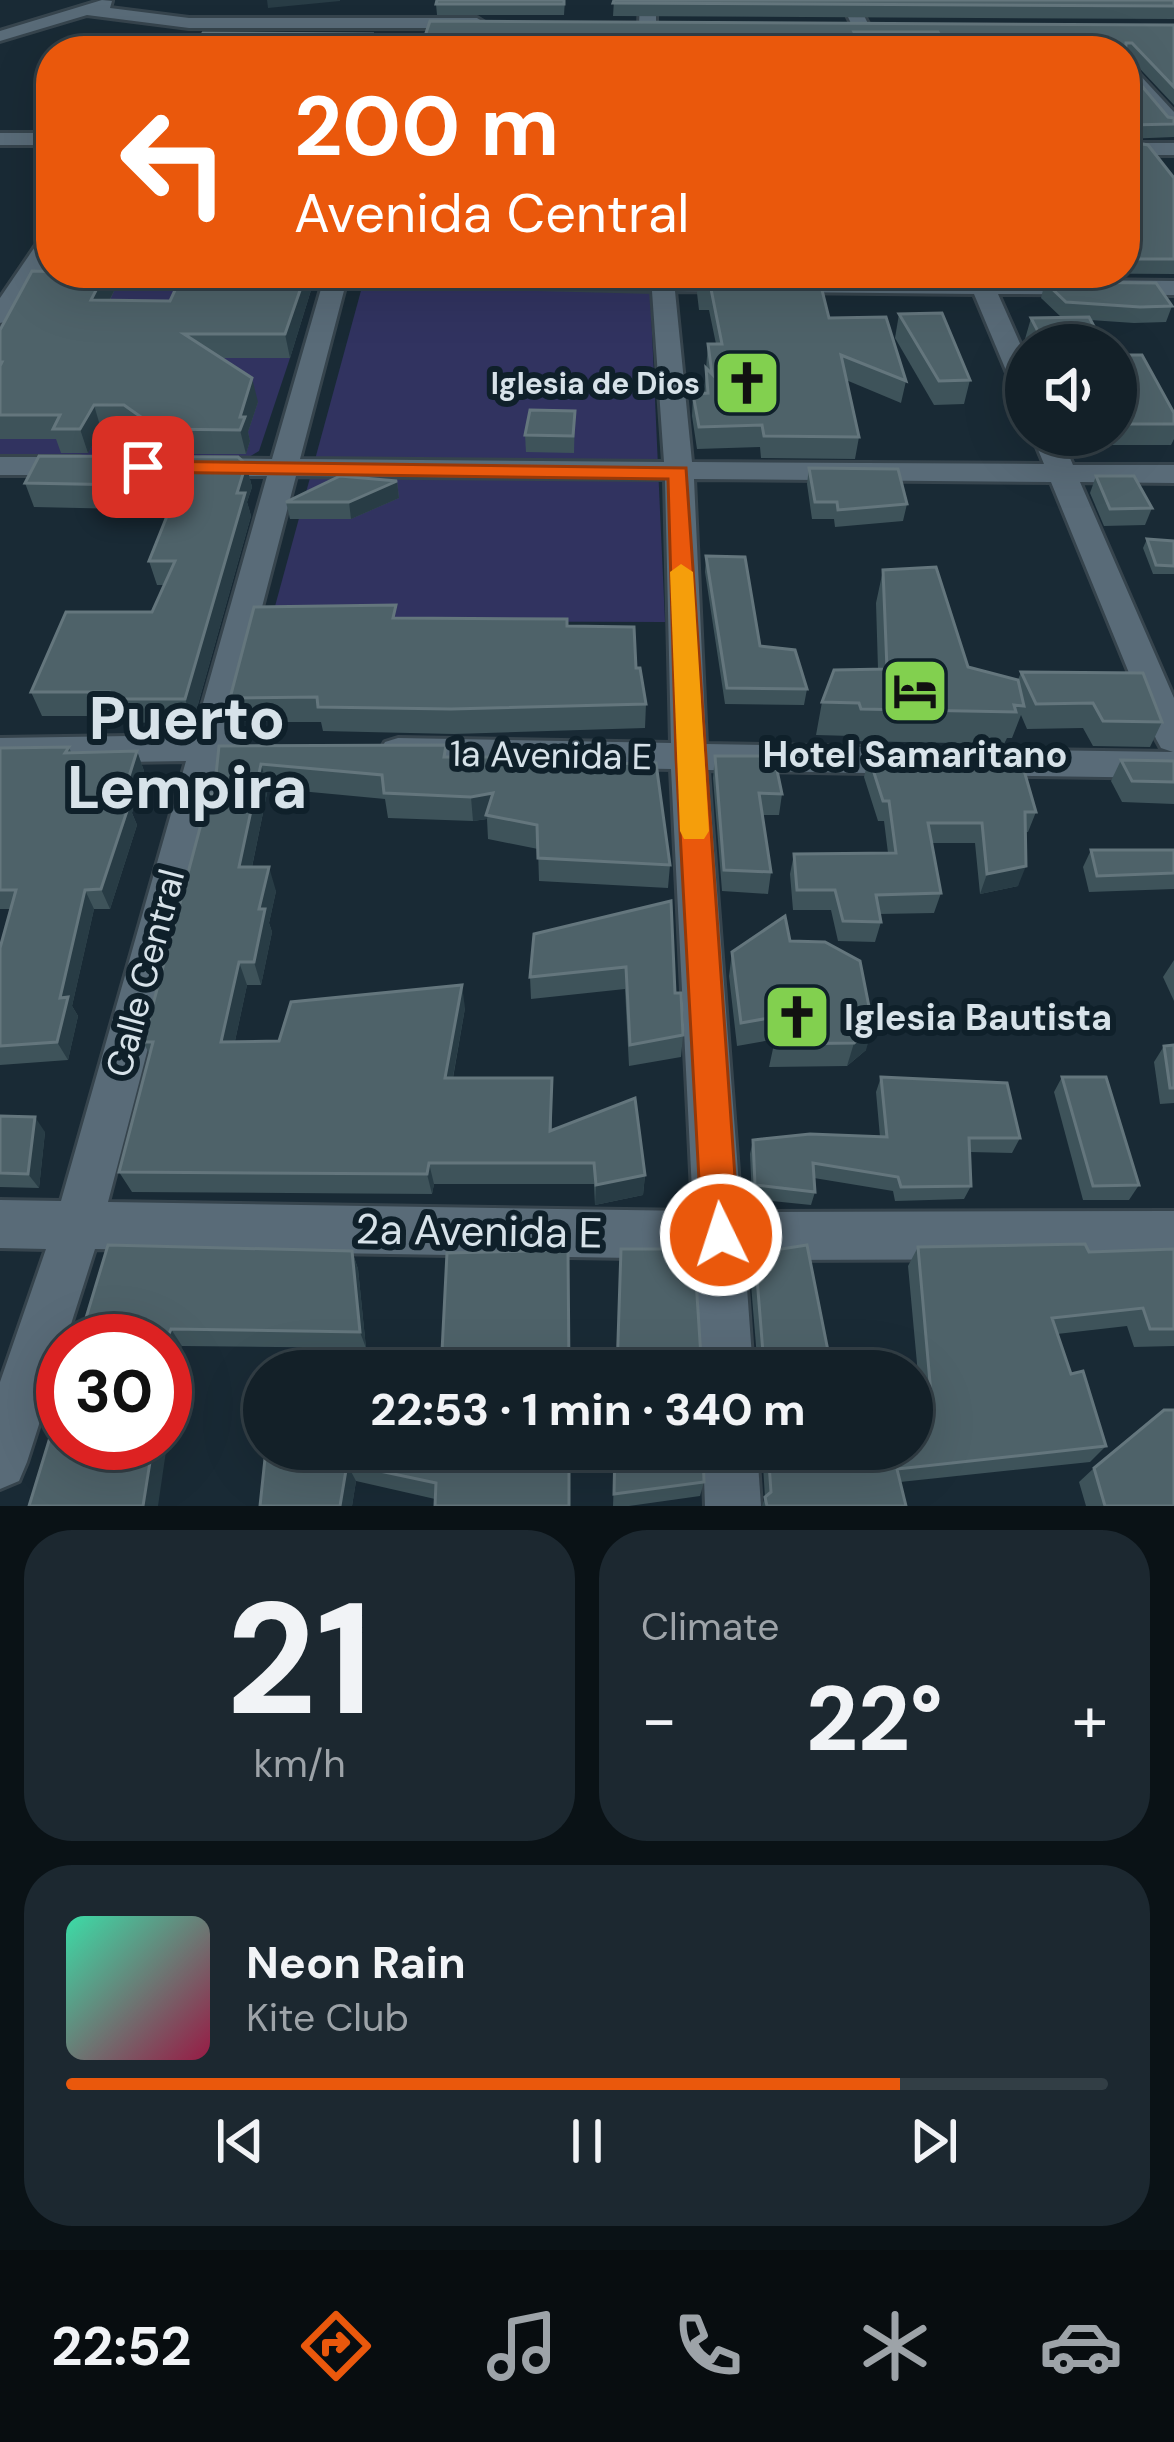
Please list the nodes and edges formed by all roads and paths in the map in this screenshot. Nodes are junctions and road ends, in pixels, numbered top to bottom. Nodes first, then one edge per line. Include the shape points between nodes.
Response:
1 (121, 0) edge
2 (202, 0) edge
3 (405, 0) edge
4 (648, 0) edge
5 (848, 0) edge
6 (85, 10) junction
7 (624, 22) edge
8 (646, 22) junction
9 (490, 23) edge
10 (670, 23) edge
11 (836, 26) edge
12 (860, 26) junction
13 (884, 26) edge
14 (184, 30) junction
15 (399, 30) junction
16 (0, 35) edge
17 (646, 36) edge
18 (865, 36) edge
19 (1140, 82) edge
20 (1174, 124) edge
21 (0, 139) edge
22 (36, 139) edge
23 (1140, 149) edge
24 (1174, 149) edge
25 (0, 272) edge
26 (36, 273) edge
27 (36, 277) edge
28 (1140, 287) edge
29 (333, 288) edge
30 (664, 288) edge
31 (983, 288) edge
32 (1174, 288) edge
33 (0, 316) edge
34 (1005, 338) edge
35 (1055, 456) edge
36 (0, 466) edge
37 (119, 467) edge
38 (167, 467) edge
39 (286, 468) junction
40 (679, 472) junction
41 (1063, 474) junction
42 (1174, 474) edge
43 (1174, 739) edge
44 (206, 746) junction
45 (275, 748) edge
46 (0, 751) edge
47 (367, 751) edge
48 (689, 758) junction
49 (1174, 765) edge
50 (0, 1224) edge
51 (78, 1225) junction
52 (721, 1235) junction
53 (1174, 1235) edge
54 (726, 1350) edge
55 (0, 1462) edge
56 (731, 1470) edge
57 (733, 1506) edge

1 - 6 street
2 - 14 street
3 - 15 street
4 - 8 street
5 - 12 street
6 - 14 street
6 - 16 street
7 - 8 street
8 - 10 street
8 - 17 street
9 - 15 street
11 - 12 street
12 - 13 street
12 - 18 street
14 - 15 street
19 - 20 street
21 - 22 street
23 - 24 street
25 - 26 street
27 - 33 street
28 - 32 street
29 - 39 street, Calle Central
30 - 40 street
31 - 34 street
35 - 41 street
36 - 37 street
38 - 39 street
39 - 40 street
39 - 44 street, Calle Central
40 - 41 street
40 - 48 street
41 - 42 street
41 - 43 street
44 - 45 street
44 - 46 street
44 - 51 street, Calle Central
47 - 48 street, 1a Avenida E
48 - 49 street, 1a Avenida E
48 - 52 street
50 - 51 street, 2a Avenida E
51 - 52 street, 2a Avenida E
51 - 55 street, Calle Central
52 - 53 street, 2a Avenida E
52 - 54 street
56 - 57 street

